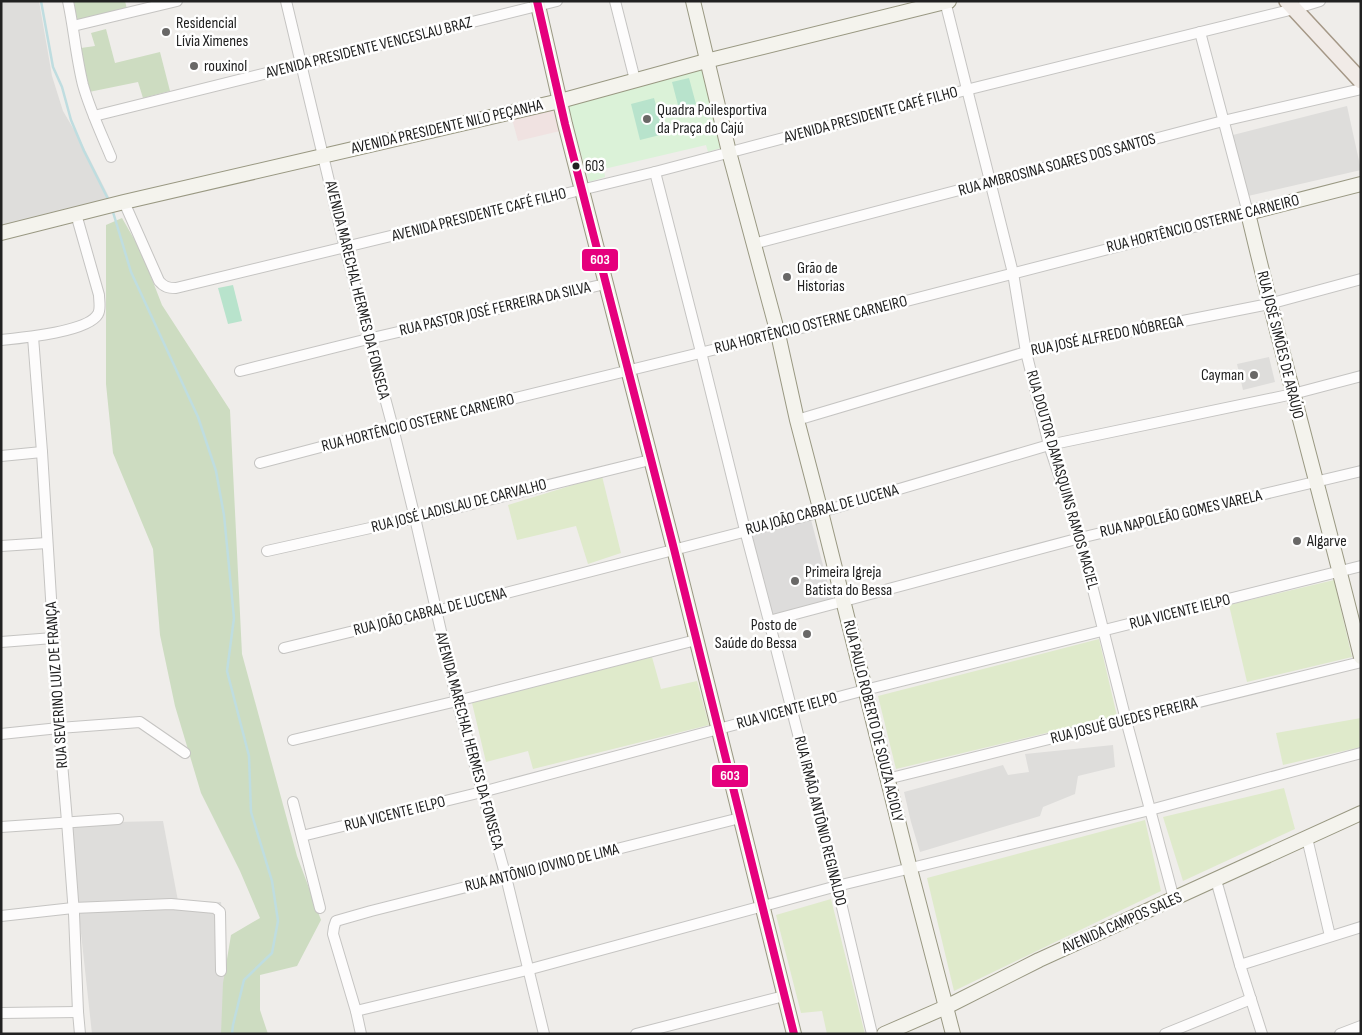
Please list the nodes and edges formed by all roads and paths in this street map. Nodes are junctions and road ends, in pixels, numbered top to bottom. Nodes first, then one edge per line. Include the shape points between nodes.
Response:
1 (68, 1) edge
2 (177, 1) edge
3 (286, 1) edge
4 (557, 1) edge
5 (615, 1) edge
6 (693, 1) edge
7 (1320, 1) edge
8 (947, 2) edge
9 (538, 4) edge
10 (1290, 5) edge
11 (73, 26) junction
12 (1200, 32) junction
13 (706, 61) junction
14 (302, 65) junction
15 (635, 80) junction
16 (1361, 81) edge
17 (1361, 89) edge
18 (966, 90) junction
19 (560, 101) junction
20 (94, 116) junction
21 (1223, 121) junction
22 (729, 152) junction
23 (323, 156) junction
24 (111, 157) dead end
25 (655, 172) junction
26 (990, 183) junction
27 (1361, 184) edge
28 (582, 190) junction
29 (124, 202) junction
30 (1248, 213) junction
31 (76, 214) junction
32 (1, 233) edge
33 (754, 244) junction
34 (345, 248) junction
35 (1013, 273) junction
36 (1361, 279) edge
37 (605, 284) junction
38 (1269, 304) junction
39 (778, 334) junction
40 (33, 337) junction
41 (368, 339) junction
42 (1, 340) edge
43 (701, 352) junction
44 (1026, 352) junction
45 (240, 371) dead end
46 (628, 371) junction
47 (1361, 376) edge
48 (1293, 394) junction
49 (797, 420) junction
50 (392, 428) junction
51 (1049, 445) junction
52 (42, 452) junction
53 (1, 456) edge
54 (650, 460) junction
55 (260, 462) dead end
56 (1361, 471) edge
57 (1316, 482) junction
58 (821, 512) junction
59 (415, 518) junction
60 (745, 530) junction
61 (1080, 538) junction
62 (47, 543) junction
63 (1, 546) edge
64 (674, 549) junction
65 (267, 551) dead end
66 (1361, 566) edge
67 (1340, 572) junction
68 (843, 601) junction
69 (436, 611) junction
70 (769, 621) junction
71 (1104, 631) junction
72 (53, 638) junction
73 (696, 640) junction
74 (1, 642) edge
75 (284, 648) dead end
76 (1361, 657) edge
77 (1361, 662) edge
78 (865, 690) junction
79 (457, 701) junction
80 (792, 711) junction
81 (1126, 720) junction
82 (59, 728) junction
83 (719, 730) junction
84 (1, 734) edge
85 (293, 740) dead end
86 (184, 753) dead end
87 (1361, 753) edge
88 (887, 779) junction
89 (482, 792) junction
90 (293, 802) dead end
91 (1150, 810) junction
92 (1361, 813) edge
93 (740, 818) junction
94 (118, 819) dead end
95 (67, 821) junction
96 (1, 827) edge
97 (302, 836) junction
98 (1307, 838) junction
99 (910, 869) junction
100 (506, 877) junction
101 (1216, 880) junction
102 (836, 886) junction
103 (1174, 899) junction
104 (762, 906) junction
105 (73, 908) junction
106 (320, 908) dead end
107 (1, 916) edge
108 (1361, 927) edge
109 (1330, 936) junction
110 (1240, 965) junction
111 (527, 970) junction
112 (221, 971) dead end
113 (784, 996) junction
114 (1250, 999) junction
115 (946, 1007) junction
116 (356, 1011) junction
117 (78, 1012) junction
118 (1, 1013) edge
119 (1358, 1029) edge
120 (80, 1034) edge
121 (361, 1034) edge
122 (544, 1034) edge
123 (636, 1034) edge
124 (794, 1034) edge
125 (872, 1034) edge
126 (884, 1034) edge
127 (953, 1034) edge
128 (1165, 1034) edge
129 (1262, 1034) edge
130 (1340, 1034) edge

1 - 11 street
2 - 11 street
3 - 14 street, AVENIDA MARECHAL HERMES DA FONSECA
4 - 9 street, AVENIDA PRESIDENTE VENCESLAU BRAZ
5 - 15 street
6 - 13 street, RUA PAULO ROBERTO DE SOUZA ACIOLY
7 - 10 street, AVENIDA PRESIDENTE CAFÉ FILHO
8 - 13 street, AVENIDA PRESIDENTE NILO PEÇANHA
8 - 18 street, RUA DOUTOR DAMASQUINS RAMOS MACIEL
9 - 14 street, AVENIDA PRESIDENTE VENCESLAU BRAZ
9 - 19 street
10 - 12 street, AVENIDA PRESIDENTE CAFÉ FILHO
10 - 16 main road
11 - 20 street via 87,99
12 - 18 street, AVENIDA PRESIDENTE CAFÉ FILHO
12 - 21 street, RUA JOSÉ SIMÕES DE ARAÚJO
13 - 15 street, AVENIDA PRESIDENTE NILO PEÇANHA
13 - 22 street, RUA PAULO ROBERTO DE SOUZA ACIOLY
14 - 20 street, AVENIDA PRESIDENTE VENCESLAU BRAZ
14 - 23 street, AVENIDA MARECHAL HERMES DA FONSECA
15 - 19 street, AVENIDA PRESIDENTE NILO PEÇANHA
17 - 21 street, RUA AMBROSINA SOARES DOS SANTOS
18 - 22 street, AVENIDA PRESIDENTE CAFÉ FILHO
18 - 26 street, RUA DOUTOR DAMASQUINS RAMOS MACIEL
19 - 23 street, AVENIDA PRESIDENTE NILO PEÇANHA
19 - 28 street
20 - 24 street
21 - 26 street, RUA AMBROSINA SOARES DOS SANTOS
21 - 30 street, RUA JOSÉ SIMÕES DE ARAÚJO
22 - 25 street, AVENIDA PRESIDENTE CAFÉ FILHO
22 - 33 street, RUA PAULO ROBERTO DE SOUZA ACIOLY
23 - 29 street, AVENIDA PRESIDENTE NILO PEÇANHA
23 - 34 street, AVENIDA MARECHAL HERMES DA FONSECA
25 - 28 street, AVENIDA PRESIDENTE CAFÉ FILHO
25 - 43 street, RUA IRMÃO ANTÔNIO REGINALDO
26 - 33 street, RUA AMBROSINA SOARES DOS SANTOS
26 - 35 street, RUA DOUTOR DAMASQUINS RAMOS MACIEL
27 - 30 street, RUA HORTÊNCIO OSTERNE CARNEIRO
28 - 34 street, AVENIDA PRESIDENTE CAFÉ FILHO
28 - 37 street
29 - 31 street, AVENIDA PRESIDENTE NILO PEÇANHA
29 - 34 street, AVENIDA PRESIDENTE CAFÉ FILHO via 159,281 168,288
30 - 35 street, RUA HORTÊNCIO OSTERNE CARNEIRO
30 - 38 street, RUA JOSÉ SIMÕES DE ARAÚJO
31 - 32 street, AVENIDA PRESIDENTE NILO PEÇANHA
31 - 40 street via 99,295 98,314 78,327
33 - 39 street, RUA PAULO ROBERTO DE SOUZA ACIOLY
34 - 41 street, AVENIDA MARECHAL HERMES DA FONSECA
35 - 39 street, RUA HORTÊNCIO OSTERNE CARNEIRO
35 - 44 street, RUA DOUTOR DAMASQUINS RAMOS MACIEL
36 - 38 street, RUA JOSÉ ALFREDO NÓBREGA
37 - 41 street, RUA PASTOR JOSÉ FERREIRA DA SILVA
37 - 46 street
38 - 44 street, RUA JOSÉ ALFREDO NÓBREGA
38 - 48 street, RUA JOSÉ SIMÕES DE ARAÚJO
39 - 43 street, RUA HORTÊNCIO OSTERNE CARNEIRO
39 - 49 street, RUA PAULO ROBERTO DE SOUZA ACIOLY
40 - 42 street
40 - 52 street, RUA SEVERINO LUIZ DE FRANÇA
41 - 45 street, RUA PASTOR JOSÉ FERREIRA DA SILVA
41 - 50 street, AVENIDA MARECHAL HERMES DA FONSECA
43 - 46 street, RUA HORTÊNCIO OSTERNE CARNEIRO
43 - 60 street, RUA IRMÃO ANTÔNIO REGINALDO
44 - 49 street, RUA JOSÉ ALFREDO NÓBREGA
44 - 51 street, RUA DOUTOR DAMASQUINS RAMOS MACIEL
46 - 50 street, RUA HORTÊNCIO OSTERNE CARNEIRO
46 - 54 street
47 - 48 street, RUA JOÃO CABRAL DE LUCENA
48 - 51 street, RUA JOÃO CABRAL DE LUCENA
48 - 57 street, RUA JOSÉ SIMÕES DE ARAÚJO
49 - 58 street, RUA PAULO ROBERTO DE SOUZA ACIOLY
50 - 55 street, RUA HORTÊNCIO OSTERNE CARNEIRO
50 - 59 street, AVENIDA MARECHAL HERMES DA FONSECA
51 - 58 street, RUA JOÃO CABRAL DE LUCENA
51 - 61 street, RUA DOUTOR DAMASQUINS RAMOS MACIEL
52 - 53 street
52 - 62 street, RUA SEVERINO LUIZ DE FRANÇA
54 - 59 street, RUA JOSÉ LADISLAU DE CARVALHO
54 - 64 street
56 - 57 street, RUA NAPOLEÃO GOMES VARELA
57 - 61 street, RUA NAPOLEÃO GOMES VARELA
57 - 67 street, RUA JOSÉ SIMÕES DE ARAÚJO
58 - 60 street, RUA JOÃO CABRAL DE LUCENA
58 - 68 street, RUA PAULO ROBERTO DE SOUZA ACIOLY
59 - 65 street, RUA JOSÉ LADISLAU DE CARVALHO
59 - 69 street, AVENIDA MARECHAL HERMES DA FONSECA
60 - 64 street, RUA JOÃO CABRAL DE LUCENA
60 - 70 street, RUA IRMÃO ANTÔNIO REGINALDO
61 - 68 street, RUA NAPOLEÃO GOMES VARELA
61 - 71 street, RUA DOUTOR DAMASQUINS RAMOS MACIEL
62 - 63 street
62 - 72 street, RUA SEVERINO LUIZ DE FRANÇA
64 - 69 street, RUA JOÃO CABRAL DE LUCENA
64 - 73 street
66 - 67 street, RUA VICENTE IELPO
67 - 71 street, RUA VICENTE IELPO
67 - 76 street, RUA JOSÉ SIMÕES DE ARAÚJO
68 - 70 street, RUA NAPOLEÃO GOMES VARELA
68 - 78 street, RUA PAULO ROBERTO DE SOUZA ACIOLY
69 - 75 street, RUA JOÃO CABRAL DE LUCENA
69 - 79 street, AVENIDA MARECHAL HERMES DA FONSECA
70 - 80 street, RUA IRMÃO ANTÔNIO REGINALDO
71 - 78 street, RUA VICENTE IELPO
71 - 81 street, RUA DOUTOR DAMASQUINS RAMOS MACIEL
72 - 74 street
72 - 82 street, RUA SEVERINO LUIZ DE FRANÇA
73 - 79 street
73 - 83 street
77 - 81 street, RUA JOSUÉ GUEDES PEREIRA
78 - 80 street, RUA VICENTE IELPO
78 - 88 street, RUA PAULO ROBERTO DE SOUZA ACIOLY
79 - 85 street
79 - 89 street, AVENIDA MARECHAL HERMES DA FONSECA
80 - 83 street, RUA VICENTE IELPO
80 - 102 street, RUA IRMÃO ANTÔNIO REGINALDO
81 - 88 street, RUA JOSUÉ GUEDES PEREIRA
81 - 91 street, RUA DOUTOR DAMASQUINS RAMOS MACIEL
82 - 84 street
82 - 86 street via 140,722
82 - 95 street, RUA SEVERINO LUIZ DE FRANÇA
83 - 89 street, RUA VICENTE IELPO
83 - 93 street
87 - 91 street
88 - 99 street, RUA PAULO ROBERTO DE SOUZA ACIOLY
89 - 97 street, RUA VICENTE IELPO
89 - 100 street, AVENIDA MARECHAL HERMES DA FONSECA
90 - 97 street
91 - 99 street
91 - 103 street, RUA DOUTOR DAMASQUINS RAMOS MACIEL
92 - 98 street, AVENIDA CAMPOS SALES
93 - 100 street, RUA ANTÔNIO JOVINO DE LIMA
93 - 104 street
94 - 95 street
95 - 96 street
95 - 105 street, RUA SEVERINO LUIZ DE FRANÇA
97 - 106 street
98 - 101 street, AVENIDA CAMPOS SALES
98 - 109 street
99 - 102 street
99 - 115 street, RUA PAULO ROBERTO DE SOUZA ACIOLY
100 - 111 street, AVENIDA MARECHAL HERMES DA FONSECA
100 - 116 street, RUA ANTÔNIO JOVINO DE LIMA via 336,921 333,934
101 - 103 street, AVENIDA CAMPOS SALES
101 - 110 street
102 - 104 street
102 - 125 street, RUA IRMÃO ANTÔNIO REGINALDO
103 - 115 street, AVENIDA CAMPOS SALES via 1039,960
104 - 111 street
104 - 113 street
105 - 107 street
105 - 112 street via 171,904 215,908 220,912
105 - 117 street, RUA SEVERINO LUIZ DE FRANÇA
108 - 109 street
109 - 110 street
110 - 114 street
111 - 116 street
111 - 122 street, AVENIDA MARECHAL HERMES DA FONSECA
113 - 123 street
113 - 124 street
114 - 128 street
114 - 129 street
115 - 126 street, AVENIDA CAMPOS SALES
115 - 127 street, RUA PAULO ROBERTO DE SOUZA ACIOLY
116 - 121 street
117 - 118 street
117 - 120 street, RUA SEVERINO LUIZ DE FRANÇA
119 - 130 street

